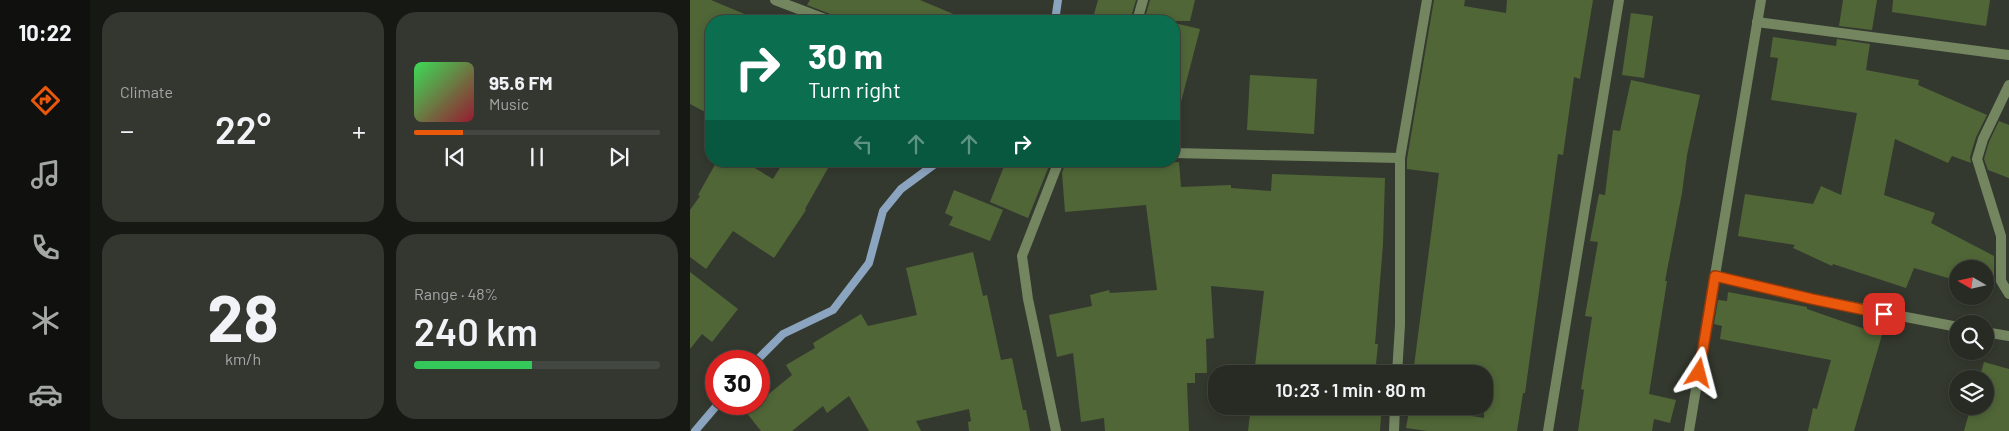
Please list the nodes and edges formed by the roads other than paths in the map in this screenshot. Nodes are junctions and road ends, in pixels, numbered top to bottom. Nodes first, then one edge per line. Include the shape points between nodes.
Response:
1 (775, 0) edge
2 (1143, 0) edge
3 (1427, 0) edge
4 (1619, 0) edge
5 (1761, 0) edge
6 (792, 3) edge
7 (817, 15) edge
8 (1138, 15) edge
9 (1757, 22) junction
10 (2009, 56) edge
11 (2009, 85) edge
12 (1180, 153) edge
13 (1400, 158) junction
14 (1057, 167) edge
15 (1715, 276) junction
16 (2009, 294) edge
17 (1949, 325) edge
18 (1994, 334) edge
19 (2009, 336) edge
20 (1398, 365) edge
21 (1395, 415) edge
22 (1056, 431) edge
23 (1394, 431) edge
24 (1548, 431) edge
25 (1689, 431) edge

1 - 6 street
2 - 8 street
3 - 13 street
4 - 24 street
5 - 9 street
6 - 7 street
9 - 10 street
9 - 15 street
11 - 16 street via 1983,139 1977,160 2000,236 2001,281
12 - 13 street
13 - 20 street
14 - 22 street via 1022,256
15 - 17 street via 1812,299
15 - 25 street
18 - 19 street
21 - 23 street

